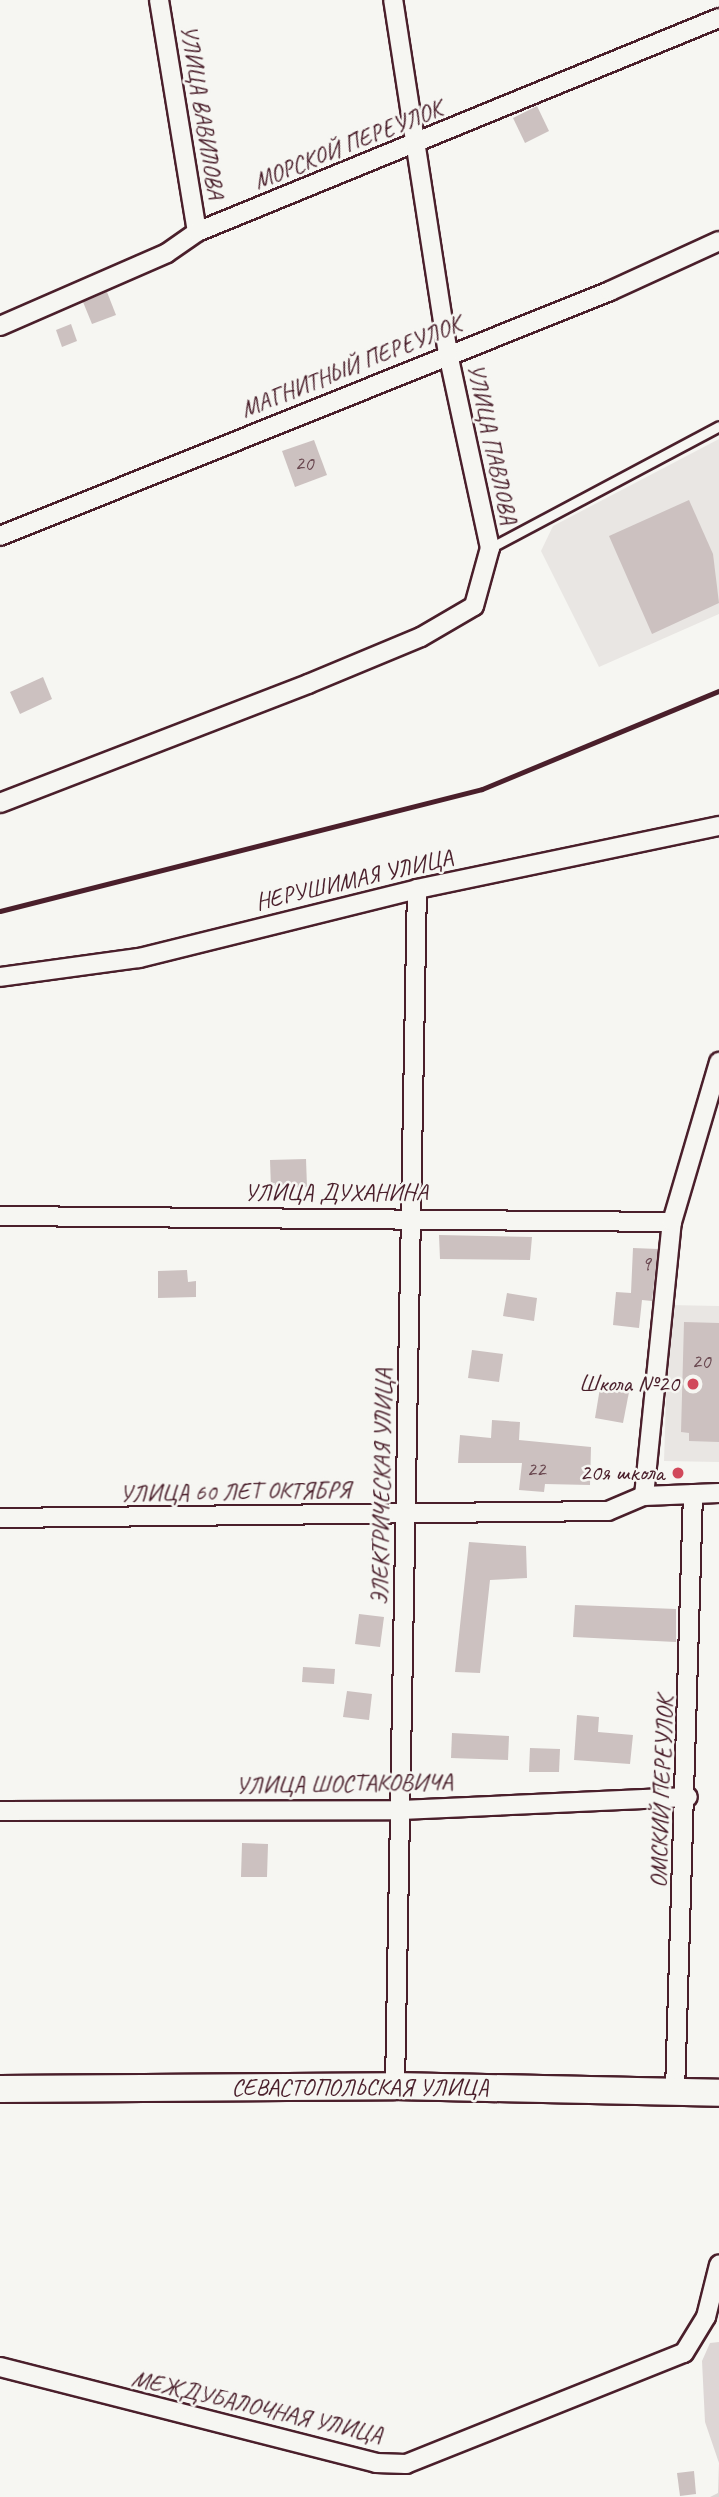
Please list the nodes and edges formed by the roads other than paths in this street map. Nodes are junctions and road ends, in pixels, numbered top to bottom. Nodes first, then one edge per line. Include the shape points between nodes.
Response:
1 (159, 0) edge
2 (393, 0) edge
3 (719, 18) edge
4 (415, 145) junction
5 (197, 232) junction
6 (719, 241) edge
7 (0, 326) edge
8 (448, 354) junction
9 (719, 426) edge
10 (0, 536) edge
11 (490, 548) junction
12 (0, 803) edge
13 (719, 826) edge
14 (417, 889) junction
15 (0, 977) edge
16 (719, 1062) edge
17 (0, 1216) edge
18 (411, 1218) junction
19 (672, 1222) junction
20 (719, 1493) edge
21 (693, 1494) junction
22 (644, 1496) junction
23 (406, 1514) junction
24 (0, 1518) edge
25 (688, 1797) junction
26 (401, 1810) junction
27 (0, 1811) edge
28 (395, 2086) junction
29 (0, 2089) edge
30 (675, 2092) junction
31 (719, 2093) edge
32 (719, 2265) edge
33 (0, 2367) edge

1 - 5 street, УЛИЦА ВАВИЛОВА
2 - 4 street, УЛИЦА ПАВЛОВА
3 - 4 street, МОРСКОЙ ПЕРЕУЛОК
4 - 5 street, МОРСКОЙ ПЕРЕУЛОК
4 - 8 street, УЛИЦА ПАВЛОВА
5 - 7 street, МОРСКОЙ ПЕРЕУЛОК via 167,253
6 - 8 street, МАГНИТНЫЙ ПЕРЕУЛОК via 610,291
8 - 10 street, МАГНИТНЫЙ ПЕРЕУЛОК
8 - 11 street, УЛИЦА ПАВЛОВА
9 - 11 lane
11 - 12 street, УЛИЦА ПАВЛОВА via 474,606 421,637
13 - 14 street, НЕРУШИМАЯ УЛИЦА
14 - 15 street, НЕРУШИМАЯ УЛИЦА via 139,958
14 - 18 street, ЭЛЕКТРИЧЕСКАЯ УЛИЦА
16 - 19 street
17 - 18 street, УЛИЦА ДУХАНИНА
18 - 19 street, УЛИЦА ДУХАНИНА
18 - 23 street, ЭЛЕКТРИЧЕСКАЯ УЛИЦА
19 - 22 street
20 - 21 street, УЛИЦА 60 ЛЕТ ОКТЯБРЯ
21 - 22 street, УЛИЦА 60 ЛЕТ ОКТЯБРЯ
21 - 25 street, ОМСКИЙ ПЕРЕУЛОК
22 - 23 street, УЛИЦА 60 ЛЕТ ОКТЯБРЯ via 608,1511
23 - 24 street, УЛИЦА 60 ЛЕТ ОКТЯБРЯ
23 - 26 street, ЭЛЕКТРИЧЕСКАЯ УЛИЦА
25 - 26 street, УЛИЦА ШОСТАКОВИЧА
25 - 30 street, ОМСКИЙ ПЕРЕУЛОК
26 - 27 street, УЛИЦА ШОСТАКОВИЧА
26 - 28 street, ЭЛЕКТРИЧЕСКАЯ УЛИЦА
28 - 29 street, СЕВАСТОПОЛЬСКАЯ УЛИЦА
28 - 30 street, СЕВАСТОПОЛЬСКАЯ УЛИЦА
30 - 31 street, СЕВАСТОПОЛЬСКАЯ УЛИЦА
32 - 33 street, МЕЖДУБАЛОЧНАЯ УЛИЦА via 706,2317 684,2353 407,2464 376,2463

